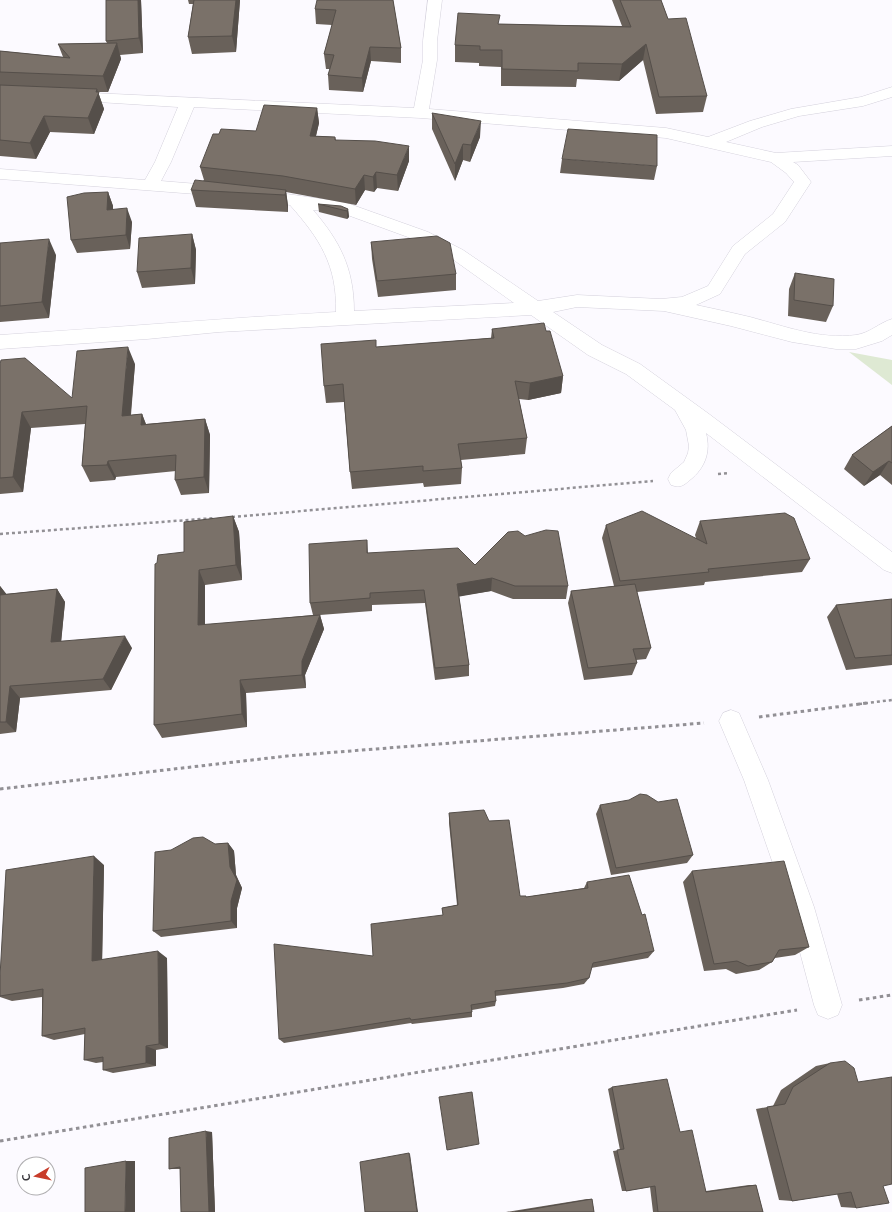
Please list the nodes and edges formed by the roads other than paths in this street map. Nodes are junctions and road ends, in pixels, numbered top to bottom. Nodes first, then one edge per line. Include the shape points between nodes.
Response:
1 (435, 0) edge
2 (892, 92) edge
3 (55, 96) edge
4 (188, 102) junction
5 (236, 104) junction
6 (421, 113) junction
7 (176, 133) junction
8 (711, 142) junction
9 (892, 151) edge
10 (847, 153) junction
11 (776, 158) junction
12 (0, 174) edge
13 (804, 182) junction
14 (151, 184) junction
15 (295, 200) junction
16 (661, 306) junction
17 (537, 308) junction
18 (345, 318) junction
19 (892, 326) edge
20 (0, 342) edge
21 (681, 404) junction
22 (678, 478) road end
23 (892, 564) edge
24 (731, 721) road end
25 (828, 1005) road end

1 - 6 street via 430,60
2 - 8 street via 863,101 797,112 756,124
3 - 4 street
4 - 5 street
4 - 7 street
5 - 6 street
5 - 7 street via 221,114 198,118 185,124
6 - 8 street via 666,133
7 - 14 street
8 - 11 street
9 - 10 street
10 - 11 street
10 - 13 street via 820,168
11 - 13 street via 792,169
12 - 14 street
13 - 16 street via 779,218 738,250 714,290 685,303
14 - 15 street
15 - 17 street via 344,208 422,236 457,254
15 - 18 street via 329,241 342,270
16 - 17 street via 577,301
16 - 19 street via 732,319 803,338 842,343 865,341
17 - 18 street
17 - 21 street via 595,350 633,369
18 - 20 street
21 - 22 street via 691,418 698,435 698,454 691,468
21 - 23 street
24 - 25 street via 756,780 801,907

